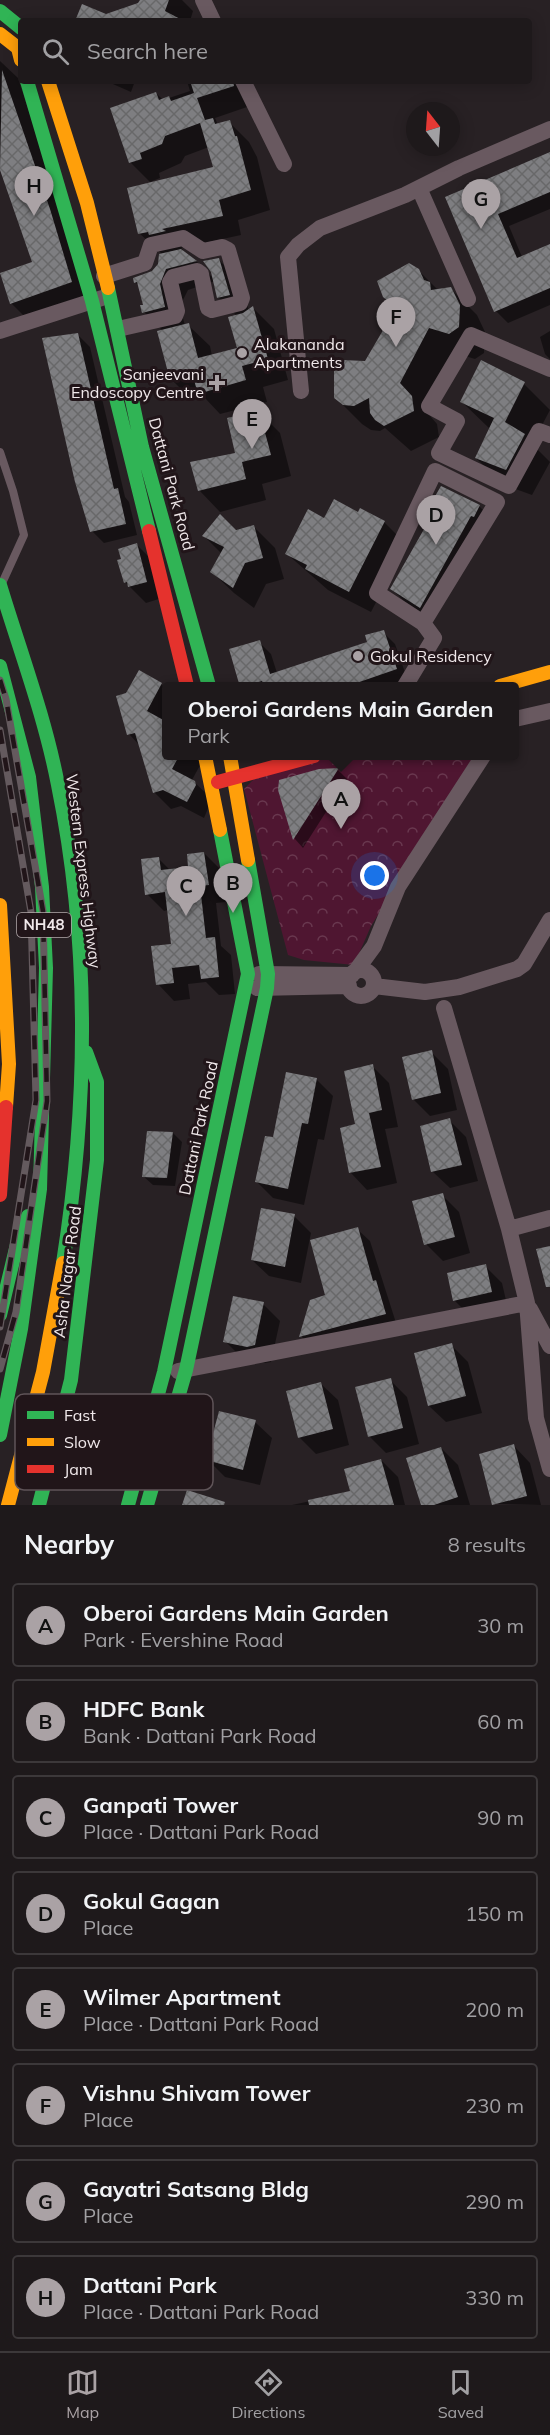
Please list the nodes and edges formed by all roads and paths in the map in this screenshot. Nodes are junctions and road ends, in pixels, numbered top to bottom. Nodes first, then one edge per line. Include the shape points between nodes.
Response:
1 (203, 0) edge
2 (0, 11) edge
3 (212, 18) edge
4 (18, 26) edge
5 (0, 34) edge
6 (18, 50) edge
7 (28, 84) edge
8 (49, 84) edge
9 (244, 84) edge
10 (58, 111) junction
11 (38, 118) junction
12 (550, 129) edge
13 (70, 152) junction
14 (50, 158) junction
15 (284, 164) dead end
16 (418, 188) junction
17 (87, 203) junction
18 (66, 211) junction
19 (104, 276) junction
20 (109, 296) junction
21 (468, 299) dead end
22 (92, 301) junction
23 (118, 329) junction
24 (0, 331) edge
25 (550, 369) edge
26 (301, 391) dead end
27 (550, 435) edge
28 (142, 447) junction
29 (127, 451) junction
30 (0, 452) edge
31 (171, 541) junction
32 (153, 545) junction
33 (0, 586) edge
34 (423, 623) junction
35 (196, 643) junction
36 (176, 648) junction
37 (0, 666) edge
38 (550, 672) edge
39 (186, 682) edge
40 (208, 682) edge
41 (408, 682) edge
42 (516, 682) edge
43 (550, 711) edge
44 (519, 718) edge
45 (206, 760) edge
46 (252, 760) edge
47 (281, 760) edge
48 (480, 760) edge
49 (232, 766) edge
50 (210, 776) junction
51 (0, 905) edge
52 (550, 920) edge
53 (352, 978) junction
54 (268, 981) junction
55 (246, 982) junction
56 (444, 1008) dead end
57 (82, 1041) junction
58 (227, 1070) junction
59 (249, 1073) junction
60 (212, 1140) junction
61 (233, 1144) junction
62 (40, 1189) junction
63 (0, 1195) edge
64 (550, 1218) edge
65 (509, 1229) junction
66 (527, 1303) junction
67 (0, 1315) edge
68 (550, 1346) edge
69 (186, 1370) junction
70 (164, 1372) junction
71 (37, 1394) edge
72 (67, 1394) edge
73 (158, 1394) edge
74 (179, 1394) edge
75 (543, 1417) edge
76 (0, 1435) edge
77 (550, 1469) edge
78 (15, 1481) edge
79 (43, 1490) edge
80 (132, 1490) edge
81 (151, 1490) edge
82 (8, 1505) edge
83 (39, 1505) edge
84 (128, 1505) edge
85 (147, 1505) edge

1 - 3 street
2 - 4 main road
5 - 6 main road
7 - 11 main road, Dattani Park Road
8 - 10 main road, Dattani Park Road
9 - 15 street
10 - 11 main road
10 - 13 main road, Dattani Park Road
11 - 14 main road, Dattani Park Road
12 - 16 street
13 - 14 main road
13 - 17 main road, Dattani Park Road
14 - 18 main road, Dattani Park Road
16 - 21 street
16 - 26 street via 320,228 288,257
17 - 18 main road
17 - 19 main road, Dattani Park Road
18 - 22 main road, Dattani Park Road
19 - 20 main road, Dattani Park Road
19 - 23 street via 145,263 151,245 183,237 203,251 222,247 228,250 242,298 240,303 212,310 208,308 201,274 197,271 173,277 170,282 175,316
20 - 22 street
20 - 23 main road, Dattani Park Road
22 - 24 street
22 - 29 main road, Dattani Park Road
23 - 28 main road, Dattani Park Road
25 - 27 street via 471,335 429,406 457,420 439,453 509,486 539,431
28 - 29 main road
28 - 31 main road, Dattani Park Road
29 - 32 main road, Dattani Park Road
30 - 33 lane via 24,535
31 - 32 main road
31 - 35 main road, Dattani Park Road
32 - 36 main road, Dattani Park Road
33 - 57 main road, Western Express Highway / NH48 via 55,770 81,959
34 - 34 street via 377,593 435,471 497,502
34 - 41 street via 434,638
35 - 36 main road
35 - 40 main road, Dattani Park Road
36 - 39 main road, Dattani Park Road
37 - 62 main road, NH48 via 29,777 42,887 46,968
38 - 42 main road
43 - 44 street
45 - 50 main road, Dattani Park Road
46 - 49 main road
47 - 49 main road
48 - 53 street via 398,887 374,946
49 - 50 main road
49 - 54 main road
50 - 55 main road, Dattani Park Road
51 - 63 main road via 9,1064
52 - 53 street via 524,964 459,987 425,992 374,986 370,974 363,970
53 - 54 street
54 - 55 street
54 - 59 main road
55 - 58 main road, Dattani Park Road
56 - 65 street
57 - 71 main road, Western Express Highway / NH48 via 73,1199
57 - 72 main road, Asha Nagar Road via 97,1082 97,1161
58 - 59 main road
58 - 60 main road, Dattani Park Road
59 - 61 main road
60 - 61 main road
60 - 70 main road, Dattani Park Road
61 - 69 main road
62 - 67 main road via 19,1236
62 - 76 main road, NH48 via 21,1329
64 - 65 street
65 - 66 street
66 - 68 street
66 - 69 street
66 - 75 street
69 - 70 street
69 - 74 main road
70 - 73 main road, Dattani Park Road
75 - 77 street
78 - 82 main road, Western Express Highway / NH48
79 - 83 main road, Asha Nagar Road
80 - 84 main road, Dattani Park Road
81 - 85 main road

